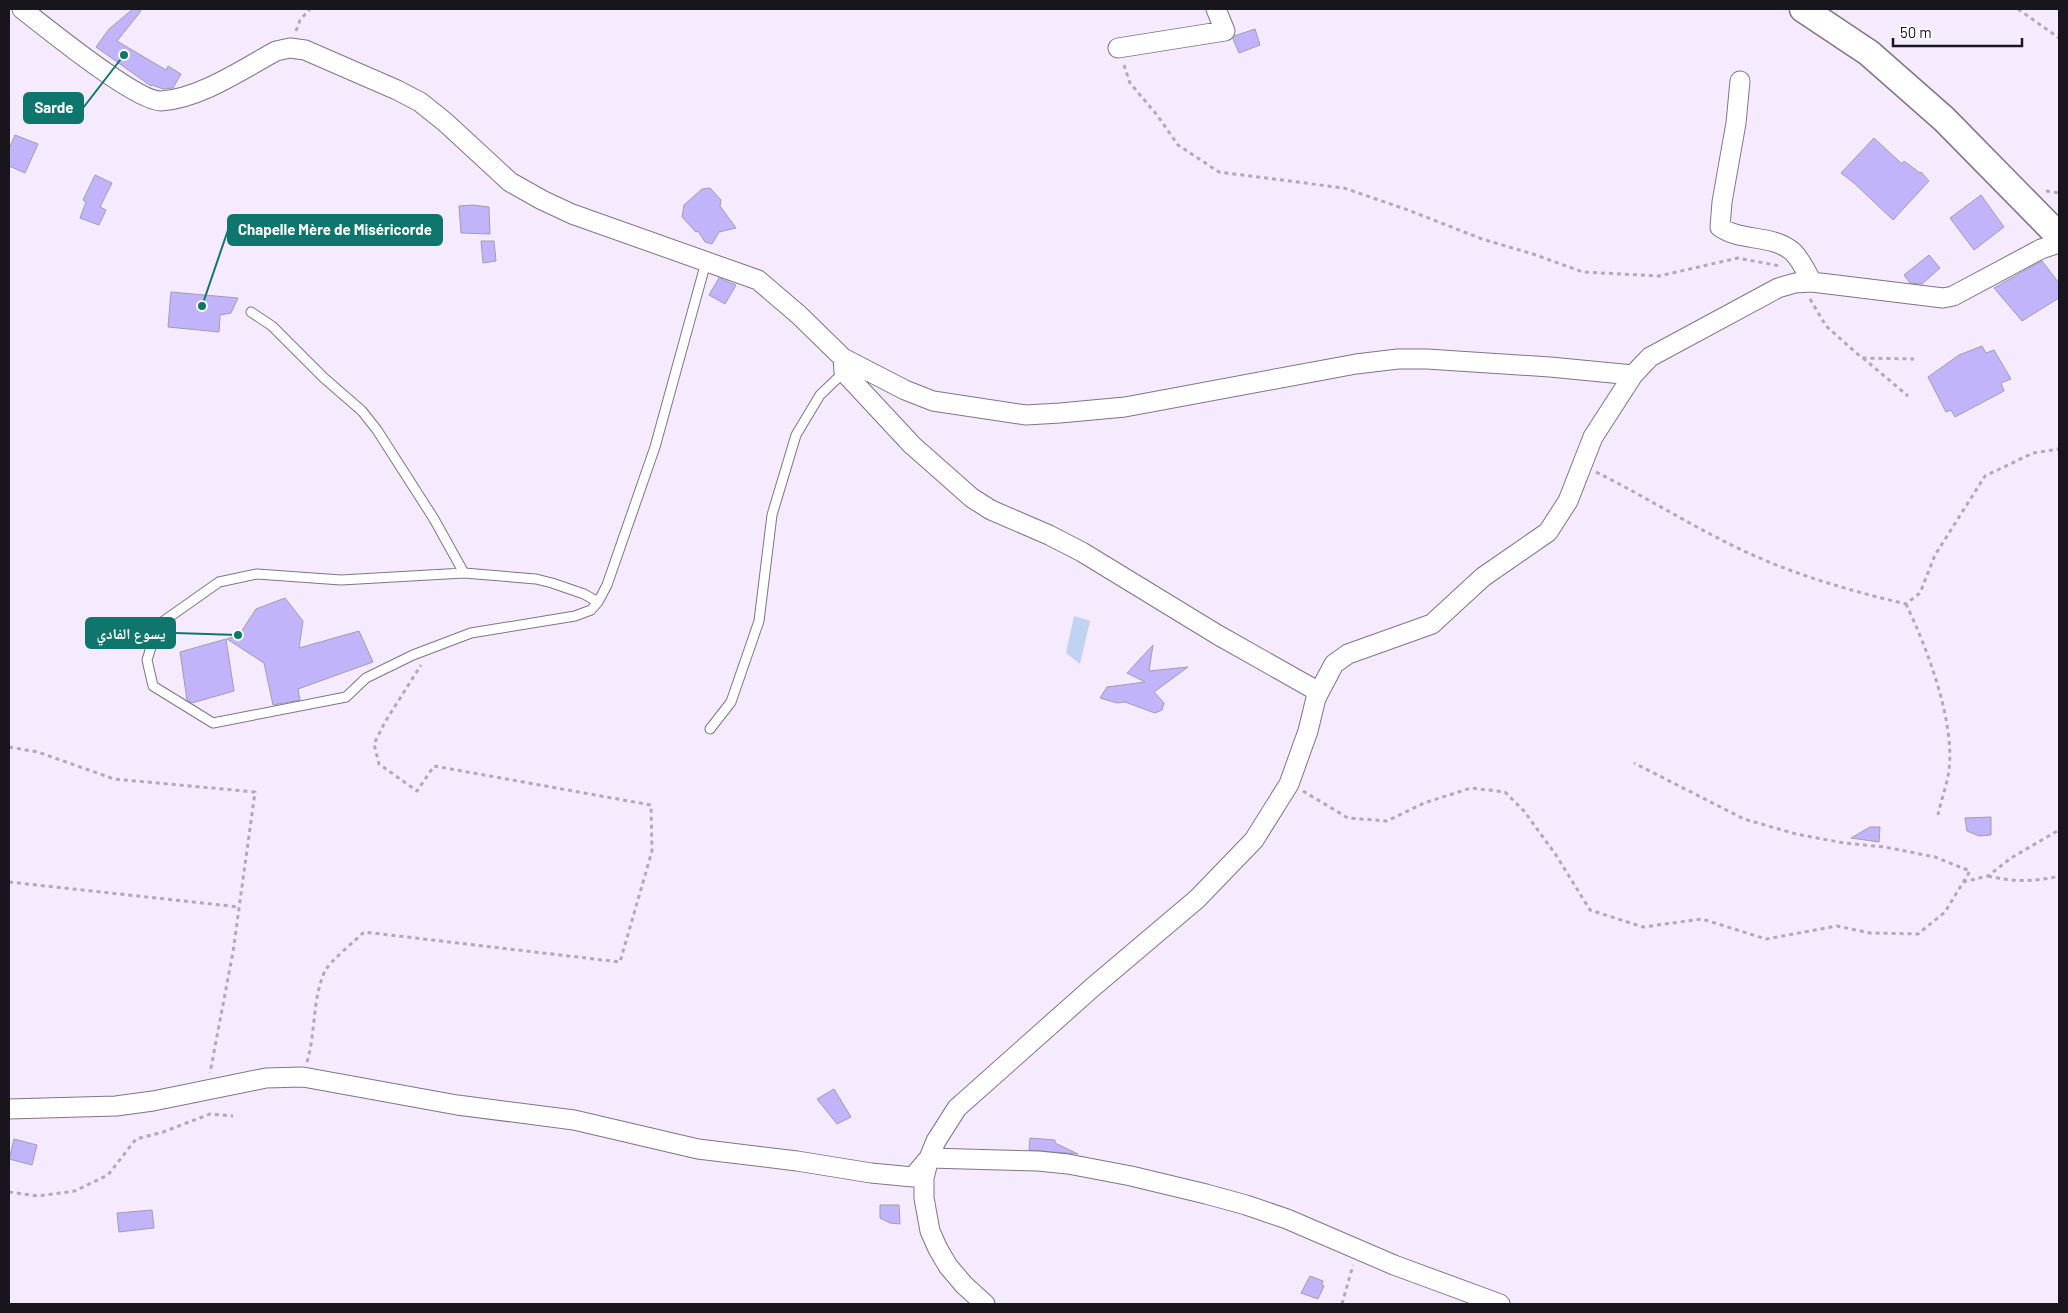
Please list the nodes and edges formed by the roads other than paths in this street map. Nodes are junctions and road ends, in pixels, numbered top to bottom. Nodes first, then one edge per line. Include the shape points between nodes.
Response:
1 (22, 9) edge
2 (1216, 9) edge
3 (1803, 9) edge
4 (1118, 48) road end
5 (1740, 81) dead end
6 (2059, 236) edge
7 (2059, 243) edge
8 (706, 262) junction
9 (1809, 276) junction
10 (251, 312) dead end
11 (843, 365) junction
12 (1633, 375) junction
13 (464, 573) junction
14 (598, 602) junction
15 (1319, 692) junction
16 (710, 729) dead end
17 (9, 1108) edge
18 (929, 1158) junction
19 (985, 1304) edge
20 (1500, 1304) edge

1 - 8 street via 101,68 150,99 160,101 197,93 290,48 323,56 420,102 510,182 542,200
2 - 4 street via 1224,31
3 - 6 street via 1869,53 1944,119
5 - 9 street via 1720,227 1729,234 1774,242 1793,252
7 - 9 street via 1943,298
8 - 11 street via 758,280 799,315
8 - 14 lane via 655,447 607,585
9 - 12 street via 1778,288 1650,357
10 - 13 lane via 272,326 362,411 434,519
11 - 12 street via 933,401 1026,415 1125,407 1398,359
11 - 15 street via 912,445 972,498 1082,552
11 - 16 lane via 796,435 772,515 759,621 730,702
12 - 15 street via 1593,437 1568,502 1548,532 1483,577 1432,624 1348,654 1334,664
13 - 14 lane via 552,582
13 - 14 lane via 342,580 257,574 219,582 158,625 147,660 153,686 213,723 346,697 366,678 438,644 470,633 574,616 591,610
15 - 18 street via 1289,784 1254,840 1197,899 1079,998 957,1108
17 - 18 street via 116,1106 266,1078 302,1077 457,1105 574,1120 698,1149 871,1173 913,1177
18 - 19 street via 924,1198 930,1231 948,1266
18 - 20 street via 1068,1164 1246,1204 1394,1265

